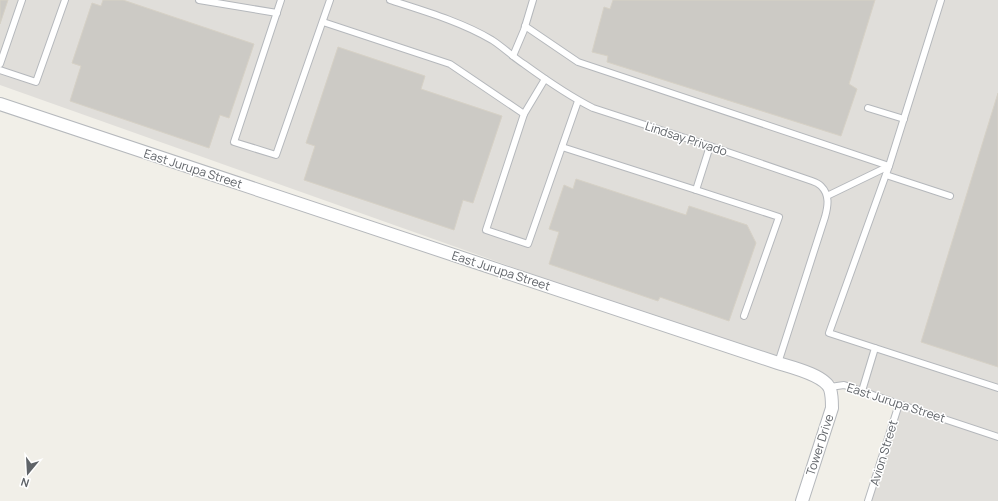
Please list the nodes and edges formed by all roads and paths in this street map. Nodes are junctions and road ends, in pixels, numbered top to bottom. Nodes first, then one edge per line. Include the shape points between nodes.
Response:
1 (22, 0) edge
2 (65, 0) edge
3 (199, 0) edge
4 (281, 0) edge
5 (330, 0) edge
6 (390, 0) edge
7 (533, 0) edge
8 (941, 0) edge
9 (277, 13) junction
10 (323, 22) junction
11 (525, 26) junction
12 (513, 56) junction
13 (0, 64) edge
14 (0, 70) edge
15 (545, 79) junction
16 (578, 101) junction
17 (0, 104) edge
18 (868, 108) dead end
19 (524, 114) junction
20 (904, 119) junction
21 (710, 146) junction
22 (562, 147) junction
23 (889, 166) junction
24 (886, 175) junction
25 (696, 190) junction
26 (827, 196) junction
27 (950, 196) dead end
28 (744, 316) dead end
29 (875, 348) junction
30 (778, 363) junction
31 (830, 388) junction
32 (998, 388) edge
33 (862, 391) junction
34 (899, 404) junction
35 (998, 437) edge
36 (802, 501) edge
37 (868, 501) edge

1 - 13 lane
2 - 14 lane via 36,82
3 - 9 lane
4 - 9 lane
5 - 10 lane
6 - 12 lane, Lindsay Privado via 475,31
7 - 11 lane
8 - 20 lane
9 - 10 lane via 234,142 276,155
10 - 19 lane via 450,64
11 - 12 lane
11 - 23 lane via 578,62
12 - 15 lane, Lindsay Privado
15 - 16 lane, Lindsay Privado
15 - 19 lane
16 - 21 lane, Lindsay Privado
16 - 22 lane
17 - 30 street, East Jurupa Street
18 - 20 lane
19 - 22 lane via 486,230 528,244
20 - 23 lane
21 - 25 lane
21 - 26 lane, Lindsay Privado via 812,181 821,186
22 - 25 lane
23 - 24 lane
23 - 26 lane
24 - 27 lane
24 - 29 lane via 829,333
25 - 28 lane via 779,217
26 - 30 lane via 825,217
29 - 32 lane
29 - 33 lane
30 - 31 street, East Jurupa Street via 808,372 820,378
31 - 33 lane, East Jurupa Street via 844,385
31 - 36 street, Tower Drive via 832,408
33 - 34 lane, East Jurupa Street
34 - 35 lane, East Jurupa Street
34 - 37 lane, Avion Street

